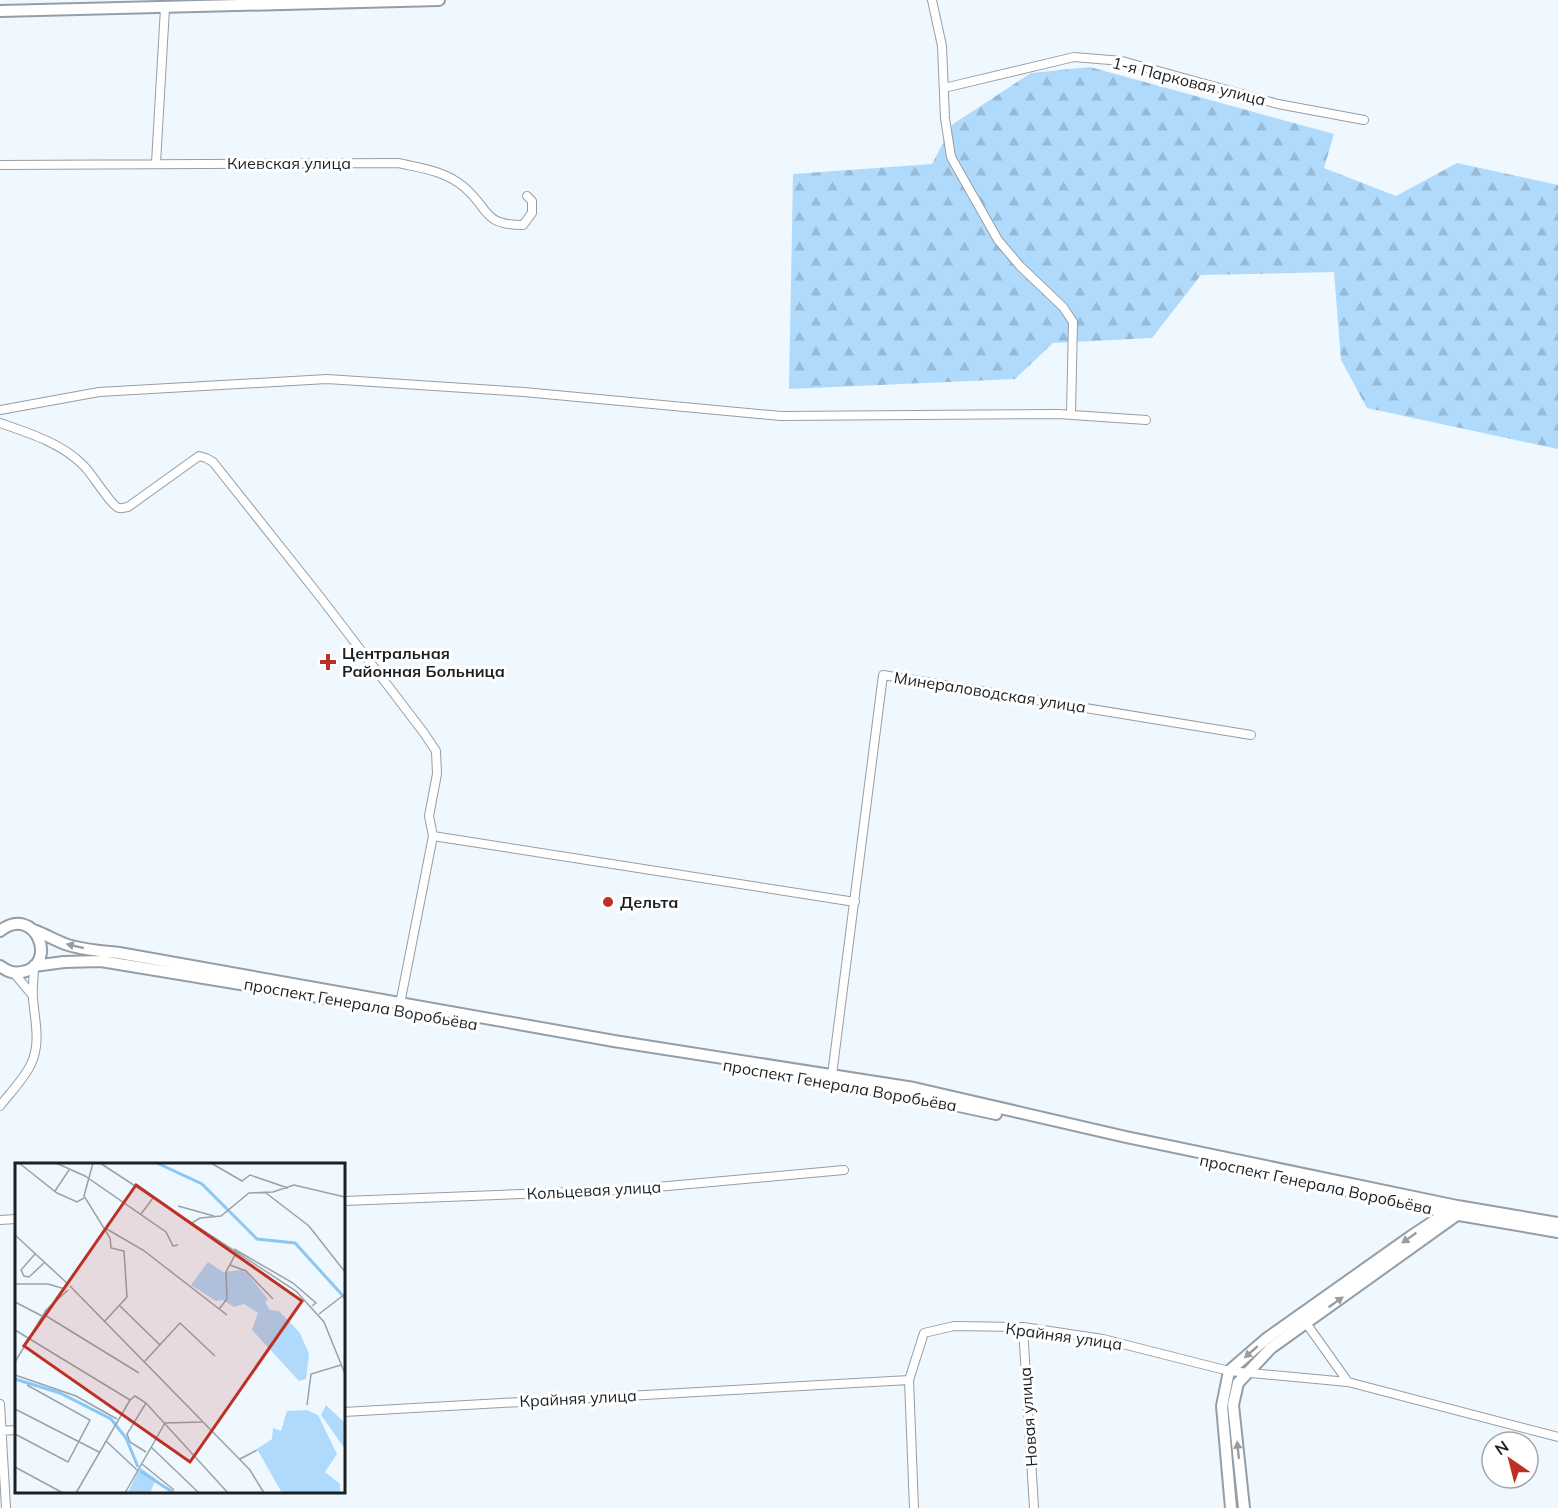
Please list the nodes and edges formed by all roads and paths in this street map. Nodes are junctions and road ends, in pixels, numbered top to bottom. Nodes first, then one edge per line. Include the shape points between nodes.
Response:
1 (439, 0) edge
2 (932, 0) edge
3 (427, 1) edge
4 (165, 8) junction
5 (0, 11) edge
6 (944, 88) junction
7 (1364, 120) dead end
8 (156, 163) junction
9 (0, 165) edge
10 (527, 196) dead end
11 (0, 410) edge
12 (1071, 414) junction
13 (1146, 420) dead end
14 (0, 423) edge
15 (1251, 735) dead end
16 (433, 836) junction
17 (855, 902) junction
18 (3, 928) edge
19 (33, 930) junction
20 (118, 958) junction
21 (0, 966) edge
22 (34, 966) junction
23 (14, 973) junction
24 (0, 974) edge
25 (33, 996) junction
26 (400, 1004) junction
27 (832, 1075) junction
28 (0, 1106) edge
29 (844, 1170) dead end
30 (345, 1201) edge
31 (1457, 1210) junction
32 (15, 1219) edge
33 (0, 1220) edge
34 (1558, 1224) edge
35 (1558, 1233) edge
36 (1306, 1323) junction
37 (1023, 1327) junction
38 (1229, 1371) junction
39 (1248, 1373) junction
40 (909, 1380) junction
41 (1348, 1382) junction
42 (0, 1404) edge
43 (345, 1412) edge
44 (15, 1430) edge
45 (0, 1431) edge
46 (1558, 1437) edge
47 (6, 1508) edge
48 (914, 1508) edge
49 (1034, 1508) edge
50 (1231, 1508) edge
51 (1244, 1508) edge

1 - 3 main road
2 - 6 street via 942,46
3 - 4 main road
4 - 5 main road
4 - 8 street
6 - 7 street, 1-я Парковая улица via 1074,57 1122,61 1278,104
6 - 12 street via 951,157 998,240 1073,322
8 - 9 street, Киевская улица
8 - 10 street, Киевская улица via 398,163 438,171 463,186 492,219 506,225 523,225 532,213 532,201
11 - 12 street via 99,392 327,379 524,392 781,416
12 - 13 street
14 - 16 street via 69,452 119,508 128,507 153,491 199,456 217,467 436,751 437,774 429,816
15 - 17 street, Минераловодская улица via 883,675
16 - 17 street
16 - 26 street
17 - 27 street, Минераловодская улица
18 - 19 main road via 15,924
20 -> 19 main road via 78,948
19 - 22 main road via 41,946
20 - 22 main road
20 - 26 main road, проспект Генерала Воробьёва
20 - 31 main road, проспект Генерала Воробьёва via 908,1095
21 - 23 main road
22 - 23 main road
22 - 25 street
23 - 24 main road
23 - 25 street
25 - 28 street via 37,1045 32,1062
26 - 27 main road, проспект Генерала Воробьёва
27 - 31 main road, проспект Генерала Воробьёва via 914,1088
29 - 30 street, Кольцевая улица via 624,1190
31 - 34 main road, проспект Генерала Воробьёва
31 - 35 main road, проспект Генерала Воробьёва
36 -> 31 main road
31 -> 38 main road via 1410,1237
32 - 33 street
36 - 39 main road via 1271,1348
36 - 41 street
37 - 38 street, Крайняя улица via 1103,1339
37 - 40 street, Крайняя улица via 954,1326 924,1333
37 - 49 street, Новая улица
38 - 39 street, Крайняя улица
38 - 50 main road via 1222,1406
39 - 41 street, Крайняя улица
51 -> 39 main road via 1233,1405 1238,1383
40 - 43 street, Крайняя улица
40 - 48 street
41 - 46 street, Крайняя улица
42 - 45 street
44 - 45 street
45 - 47 street

